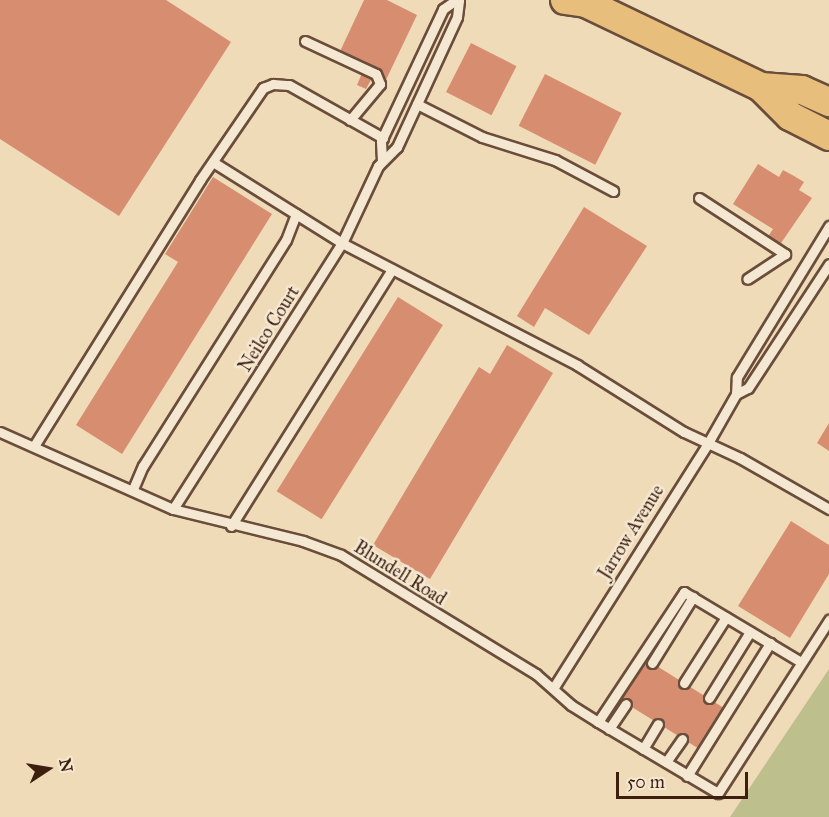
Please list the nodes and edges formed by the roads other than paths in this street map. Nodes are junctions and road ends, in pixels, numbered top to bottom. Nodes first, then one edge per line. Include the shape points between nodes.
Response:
1 (457, 0) edge
2 (578, 1) edge
3 (305, 41) dead end
4 (761, 87) junction
5 (829, 102) edge
6 (417, 104) junction
7 (350, 120) junction
8 (829, 136) edge
9 (383, 138) junction
10 (382, 161) junction
11 (213, 162) junction
12 (612, 190) dead end
13 (699, 198) dead end
14 (296, 214) junction
15 (829, 226) edge
16 (342, 243) junction
17 (829, 264) edge
18 (392, 269) junction
19 (747, 279) dead end
20 (736, 394) junction
21 (0, 432) edge
22 (708, 443) junction
23 (34, 446) junction
24 (133, 489) junction
25 (173, 509) junction
26 (829, 509) edge
27 (231, 526) junction
28 (693, 597) junction
29 (726, 617) junction
30 (829, 620) edge
31 (750, 632) junction
32 (770, 643) junction
33 (801, 662) junction
34 (652, 663) dead end
35 (684, 683) dead end
36 (554, 687) junction
37 (709, 698) dead end
38 (626, 704) dead end
39 (598, 722) junction
40 (658, 724) dead end
41 (609, 729) junction
42 (682, 739) dead end
43 (643, 749) junction
44 (666, 762) junction
45 (687, 776) junction

1 - 6 lane, Neilco Court via 457,17
1 - 9 lane, Neilco Court via 443,9
2 - 4 main road
3 - 7 lane via 376,74 380,84
4 - 5 main road via 802,90
4 - 8 main road via 790,117
6 - 10 lane, Neilco Court via 397,147
6 - 12 lane via 482,137 555,160
7 - 9 lane
7 - 11 lane via 290,85 273,84 259,93
9 - 10 lane, Neilco Court
10 - 16 lane, Neilco Court
11 - 14 lane
11 - 23 lane
13 - 19 lane via 785,254
14 - 16 lane
14 - 24 lane via 286,240 143,466
15 - 20 lane, Jarrow Avenue via 737,377
16 - 18 lane
16 - 25 lane, Neilco Court
17 - 20 lane, Jarrow Avenue via 748,388
18 - 22 lane via 577,365
18 - 27 lane
20 - 22 lane, Jarrow Avenue
21 - 23 lane, Blundell Road
22 - 26 lane
22 - 36 lane, Jarrow Avenue
23 - 24 lane, Blundell Road
24 - 25 lane, Blundell Road
25 - 27 lane, Blundell Road
27 - 36 lane, Blundell Road via 303,541 341,555
28 - 29 lane
28 - 34 lane
28 - 39 lane via 684,592
29 - 31 lane
29 - 35 lane
30 - 33 lane
31 - 32 lane
31 - 37 lane
32 - 33 lane
32 - 45 lane
33 - 45 lane, Blundell Road via 718,793
36 - 39 lane, Blundell Road via 571,705
38 - 41 lane
39 - 41 lane, Blundell Road
40 - 43 lane
41 - 43 lane, Blundell Road
42 - 44 lane
43 - 44 lane, Blundell Road
44 - 45 lane, Blundell Road

